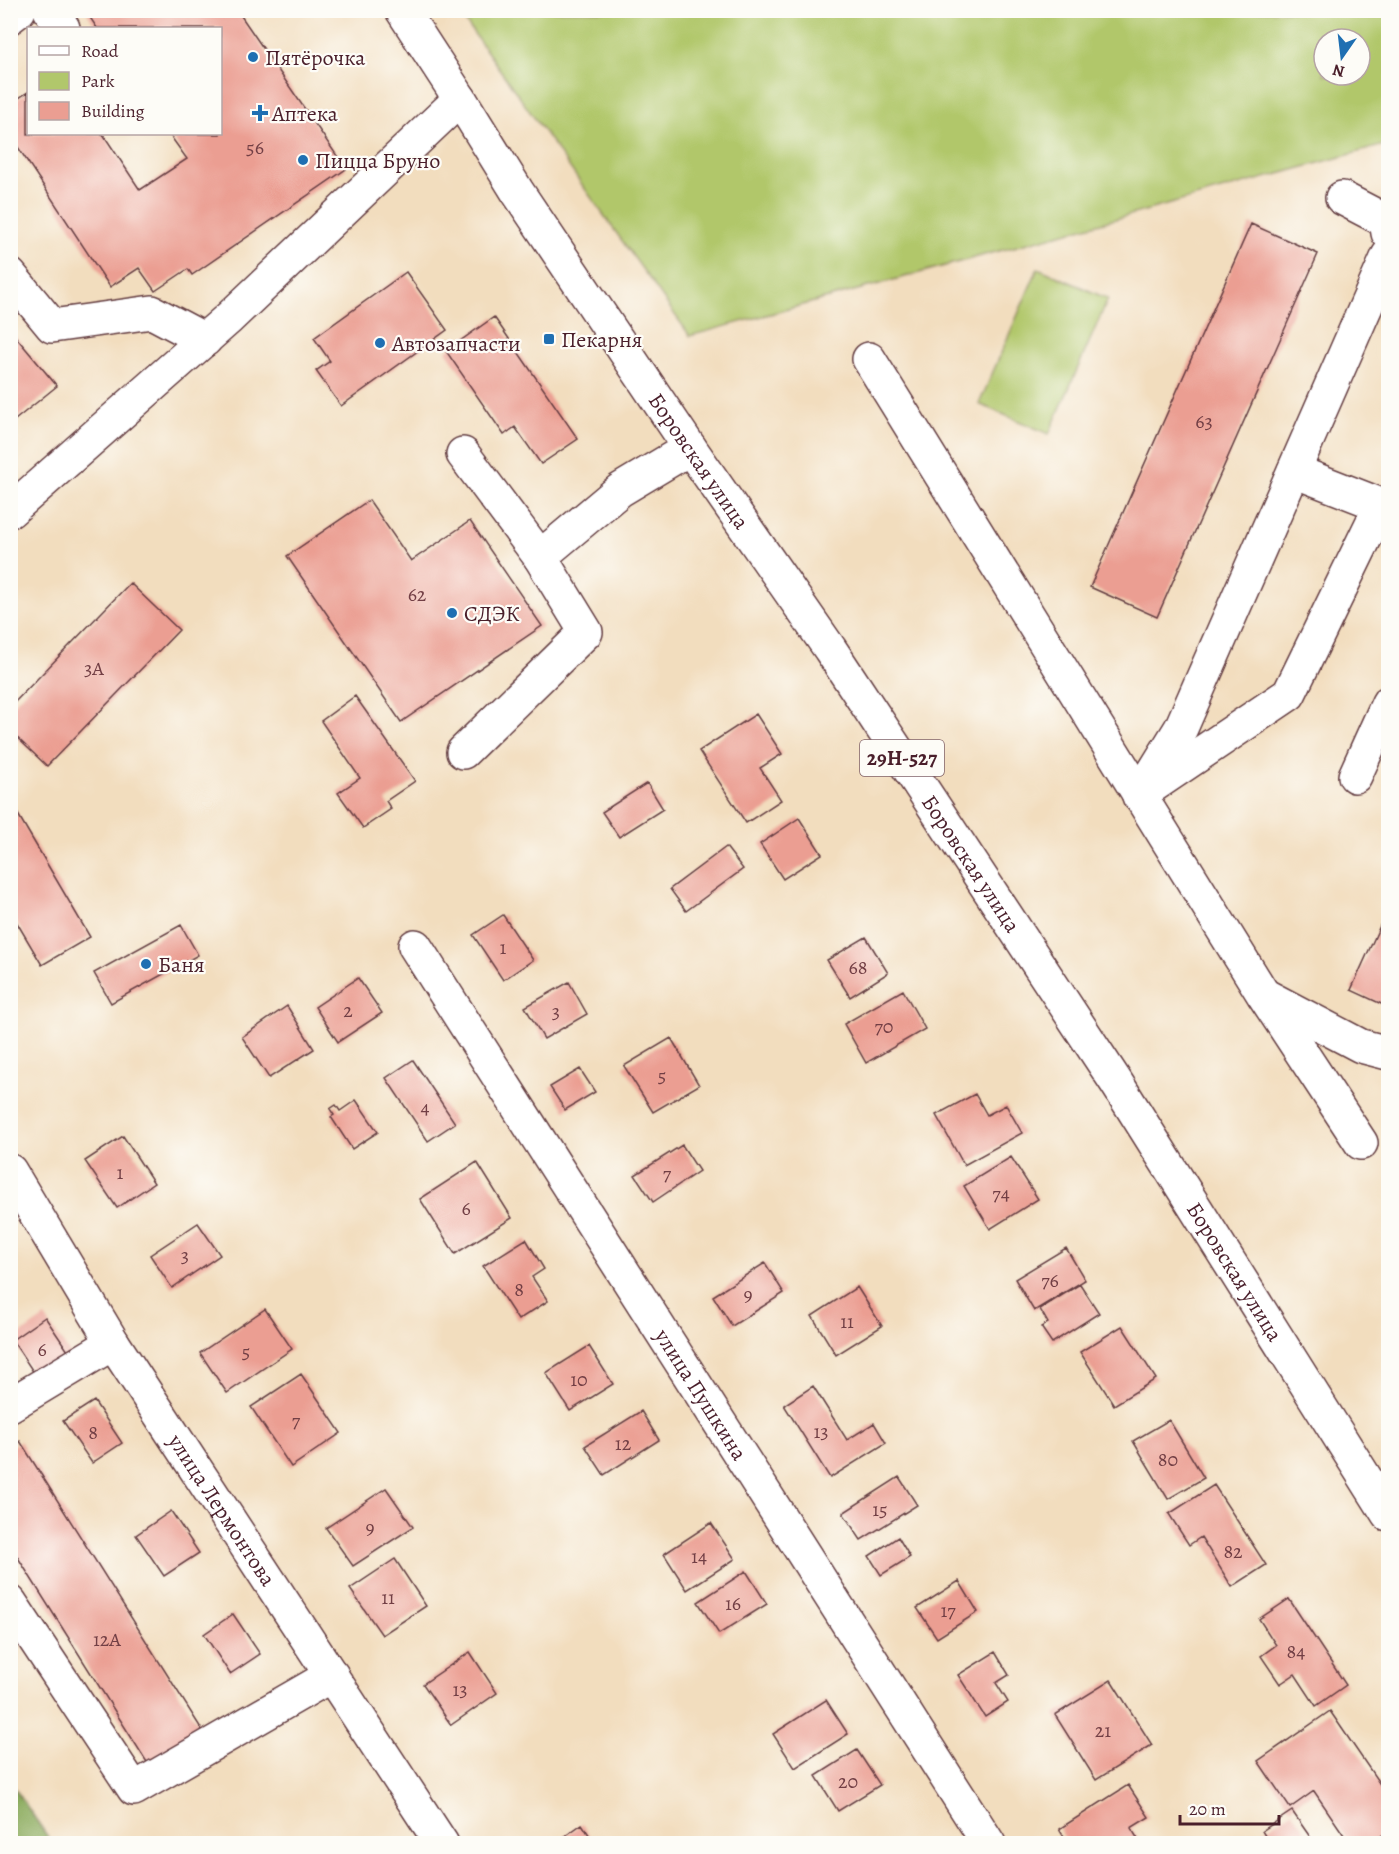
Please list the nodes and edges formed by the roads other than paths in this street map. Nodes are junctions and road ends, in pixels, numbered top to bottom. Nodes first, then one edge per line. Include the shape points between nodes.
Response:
1 (19, 10) edge
2 (50, 10) edge
3 (402, 10) edge
4 (10, 17) edge
5 (62, 27) edge
6 (460, 99) junction
7 (1342, 198) dead end
8 (1389, 233) edge
9 (1389, 256) edge
10 (10, 275) edge
11 (205, 340) junction
12 (869, 359) dead end
13 (690, 448) junction
14 (463, 454) dead end
15 (1294, 471) junction
16 (1386, 501) edge
17 (10, 511) edge
18 (540, 556) junction
19 (1389, 702) edge
20 (463, 752) dead end
21 (1355, 776) dead end
22 (1139, 795) junction
23 (415, 946) dead end
24 (1263, 994) junction
25 (1389, 1053) edge
26 (1361, 1143) dead end
27 (10, 1171) edge
28 (113, 1343) junction
29 (10, 1405) edge
30 (1389, 1515) edge
31 (10, 1602) edge
32 (332, 1675) junction
33 (442, 1844) edge
34 (989, 1844) edge

1 - 4 street
2 - 5 street
3 - 6 street, Боровская улица / 29Н-527
6 - 11 street
6 - 13 street, Боровская улица / 29Н-527 via 517,191
7 - 8 street via 1386,221
9 - 15 street
10 - 11 street via 52,326 152,312
11 - 17 street
12 - 22 street
13 - 18 street via 621,490
13 - 30 street, Боровская улица / 29Н-527 via 830,649 1109,1072
14 - 18 street
15 - 16 street
15 - 22 street via 1181,728
16 - 22 street via 1289,694
18 - 20 street via 586,632
19 - 21 street
22 - 24 street
23 - 34 street, улица Пушкина
24 - 25 street via 1361,1046
24 - 26 street
27 - 28 street, улица Лермонтова
28 - 29 street
28 - 32 street, улица Лермонтова
31 - 32 street via 134,1789
32 - 33 street, улица Лермонтова

